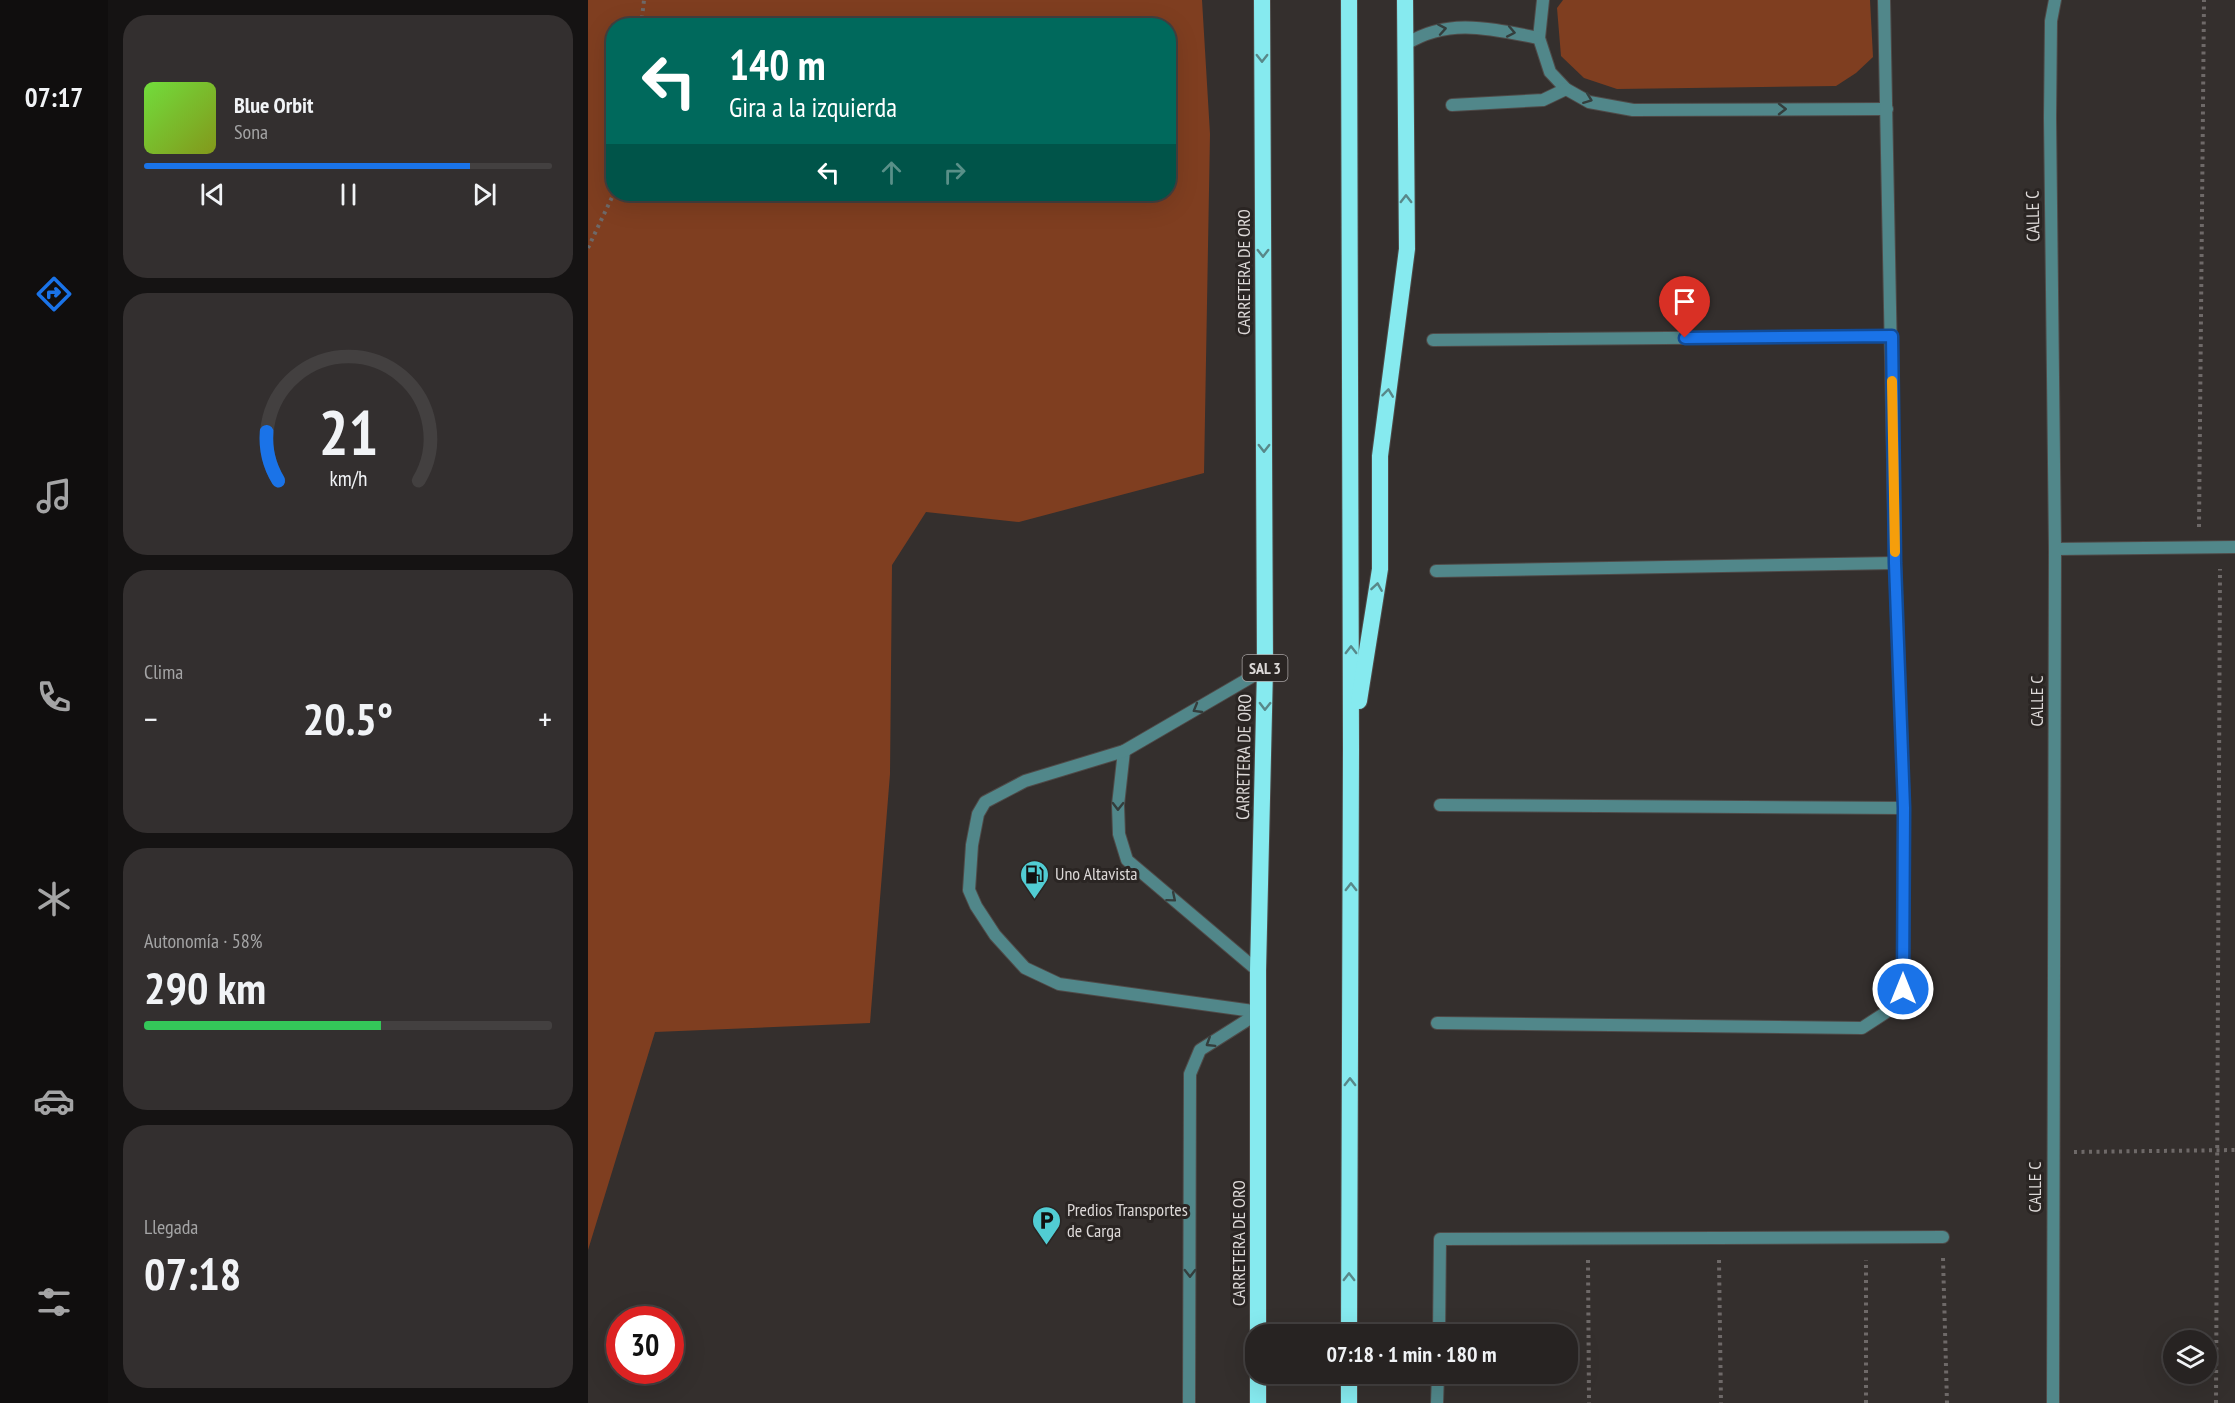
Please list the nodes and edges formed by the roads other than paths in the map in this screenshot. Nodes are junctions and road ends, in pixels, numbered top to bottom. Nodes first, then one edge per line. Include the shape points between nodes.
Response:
1 (1262, 0) edge
2 (1349, 0) edge
3 (1404, 0) edge
4 (1543, 0) edge
5 (1884, 0) edge
6 (2055, 0) edge
7 (1539, 38) junction
8 (1406, 45) junction
9 (1566, 89) junction
10 (1452, 105) dead end
11 (1887, 109) junction
12 (1892, 336) junction
13 (1432, 340) dead end
14 (2235, 547) edge
15 (2055, 549) junction
16 (1895, 563) junction
17 (1436, 571) dead end
18 (1265, 669) junction
19 (1351, 749) junction
20 (1124, 751) junction
21 (1440, 805) dead end
22 (1904, 808) junction
23 (1258, 971) junction
24 (1260, 1012) junction
25 (1437, 1023) dead end
26 (1943, 1237) road end
27 (1258, 1324) edge
28 (1349, 1324) edge
29 (1439, 1324) edge
30 (1258, 1384) edge
31 (1349, 1384) edge
32 (1438, 1384) edge
33 (1189, 1403) edge
34 (1258, 1403) edge
35 (1349, 1403) edge
36 (1437, 1403) edge
37 (2053, 1403) edge

1 -> 18 highway, CARRETERA DE ORO / SAL 3
19 -> 2 highway
3 - 8 highway
4 - 7 street
5 - 11 street
6 - 15 street, CALLE C via 2051,21 2050,118
8 -> 7 street via 1421,35 1452,28 1482,27
7 - 9 street via 1550,72
19 -> 8 highway via 1380,569 1380,456 1407,249
9 - 10 street via 1543,100
9 -> 11 street via 1589,102 1633,110
11 - 12 street
12 - 13 street
12 - 16 street
14 - 15 street
15 - 37 street, CALLE C
16 - 17 street
16 - 22 street
18 -> 20 street
18 -> 23 highway, CARRETERA DE ORO / SAL 3
28 -> 19 highway
20 -> 23 street via 1118,815 1127,860
20 - 24 street via 1025,781 985,802 978,814 972,845 969,890 976,906 995,935 1025,968 1059,984
21 - 22 street
22 - 25 street via 1903,989 1885,1013 1862,1028
23 - 24 highway, CARRETERA DE ORO / SAL 3
24 - 27 highway, CARRETERA DE ORO / SAL 3
24 -> 33 street via 1200,1050 1190,1074
26 - 29 street via 1440,1239
30 - 34 highway
31 - 35 highway
32 - 36 street

